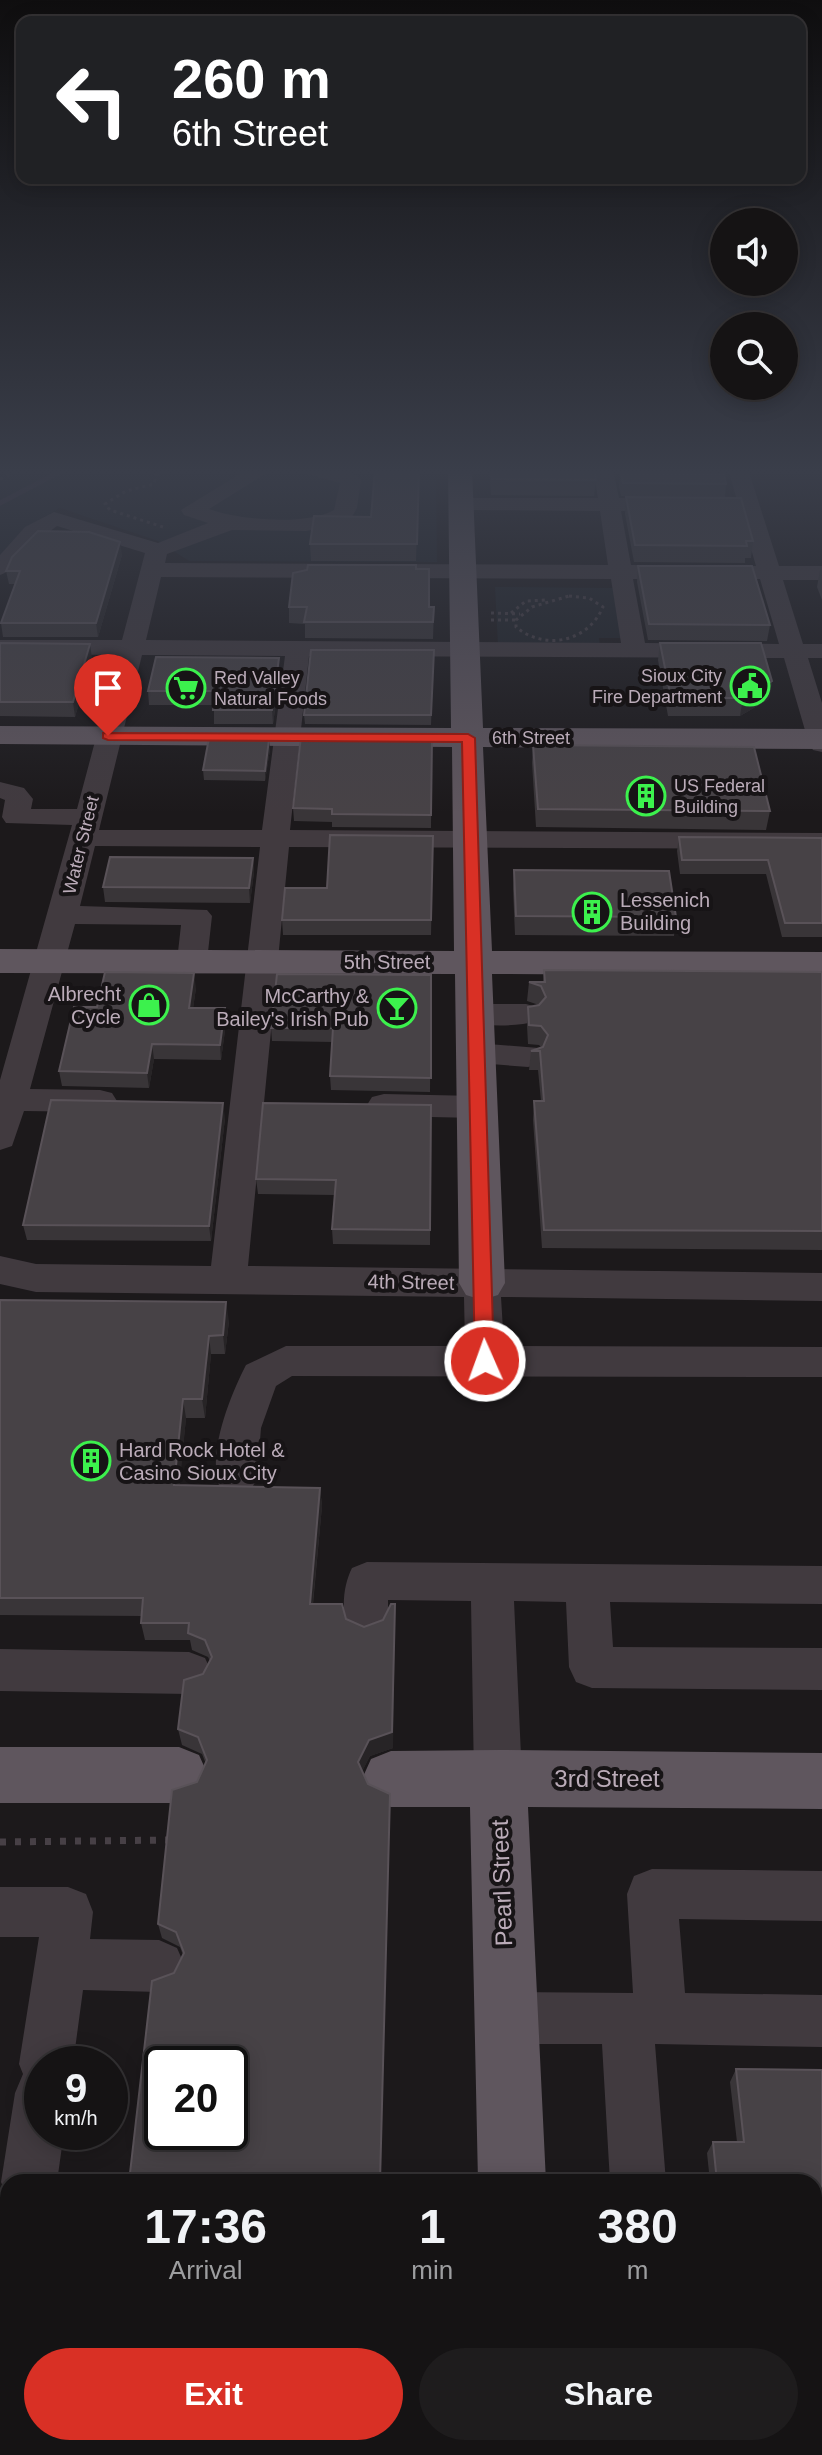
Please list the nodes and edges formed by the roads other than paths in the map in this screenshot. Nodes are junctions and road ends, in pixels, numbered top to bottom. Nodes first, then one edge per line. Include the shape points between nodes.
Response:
1 (147, 584) edge
2 (464, 584) edge
3 (621, 584) edge
4 (772, 584) edge
5 (130, 646) junction
6 (0, 647) edge
7 (298, 647) junction
8 (465, 648) junction
9 (634, 649) junction
10 (793, 651) junction
11 (822, 651) edge
12 (0, 735) edge
13 (108, 736) junction
14 (287, 737) junction
15 (468, 738) junction
16 (821, 741) edge
17 (0, 790) edge
18 (85, 828) junction
19 (275, 839) junction
20 (470, 840) junction
21 (822, 841) edge
22 (63, 915) junction
23 (0, 961) edge
24 (50, 961) junction
25 (192, 961) junction
26 (261, 961) junction
27 (474, 962) junction
28 (822, 964) edge
29 (475, 1014) junction
30 (526, 1014) edge
31 (476, 1054) junction
32 (528, 1056) dead end
33 (11, 1060) edge
34 (10, 1100) junction
35 (135, 1102) edge
36 (355, 1105) edge
37 (477, 1107) junction
38 (0, 1138) edge
39 (0, 1270) edge
40 (228, 1280) junction
41 (482, 1283) junction
42 (822, 1287) edge
43 (485, 1361) junction
44 (822, 1362) edge
45 (236, 1478) dead end
46 (492, 1583) junction
47 (587, 1584) junction
48 (822, 1585) edge
49 (366, 1621) dead end
50 (822, 1669) edge
51 (0, 1670) edge
52 (189, 1673) dead end
53 (0, 1775) edge
54 (179, 1775) dead end
55 (498, 1778) junction
56 (391, 1779) dead end
57 (822, 1781) edge
58 (822, 1896) edge
59 (0, 1912) edge
60 (61, 1964) junction
61 (159, 1966) dead end
62 (507, 2018) junction
63 (644, 2018) junction
64 (822, 2021) edge
65 (49, 2046) edge
66 (34, 2150) edge
67 (30, 2174) edge
68 (512, 2174) edge
69 (638, 2174) edge

1 - 5 street, Water Street
2 - 8 main road
3 - 9 street
4 - 10 street
5 - 6 street
5 - 7 street
5 - 13 street, Water Street
7 - 8 street
7 - 14 street
8 - 9 street
8 - 15 main road
9 - 10 street
10 - 11 street
10 - 16 street
12 - 13 main road, 6th Street
13 - 14 main road, 6th Street
13 - 18 street, Water Street
14 - 15 main road, 6th Street
14 - 19 street
15 - 16 main road, 6th Street
15 - 20 main road
17 - 18 street via 19,799 16,817
18 - 19 street
18 - 22 street, Water Street
19 - 20 street
19 - 26 street
20 - 21 street
20 - 27 main road
22 - 24 street, Water Street
22 - 25 street via 197,916
23 - 24 main road, 5th Street
24 - 25 main road, 5th Street
24 - 33 street, Water Street
25 - 26 main road, 5th Street
26 - 27 main road, 5th Street
26 - 40 street
27 - 28 main road, 5th Street
27 - 29 main road
29 - 30 street
29 - 31 main road
31 - 32 street
31 - 37 main road
33 - 34 street, Water Street
34 - 35 street
34 - 38 street, Water Street
36 - 37 street
37 - 41 main road
39 - 40 street, 4th Street via 36,1278
40 - 41 street, 4th Street
41 - 42 street, 4th Street
41 - 43 street
43 - 44 street
43 - 45 street via 286,1361 260,1376 241,1428
46 - 47 street
46 - 49 street via 367,1581
46 - 55 street, Pearl Street
47 - 48 street
47 - 50 street via 592,1667
51 - 52 street
53 - 54 main road
55 - 56 main road, 3rd Street
55 - 57 main road, 3rd Street
55 - 62 main road, Pearl Street
58 - 63 street via 652,1894
59 - 60 street via 68,1912
60 - 61 street
60 - 65 street
62 - 63 street
62 - 68 main road, Pearl Street
63 - 64 street
63 - 69 street
66 - 67 street

